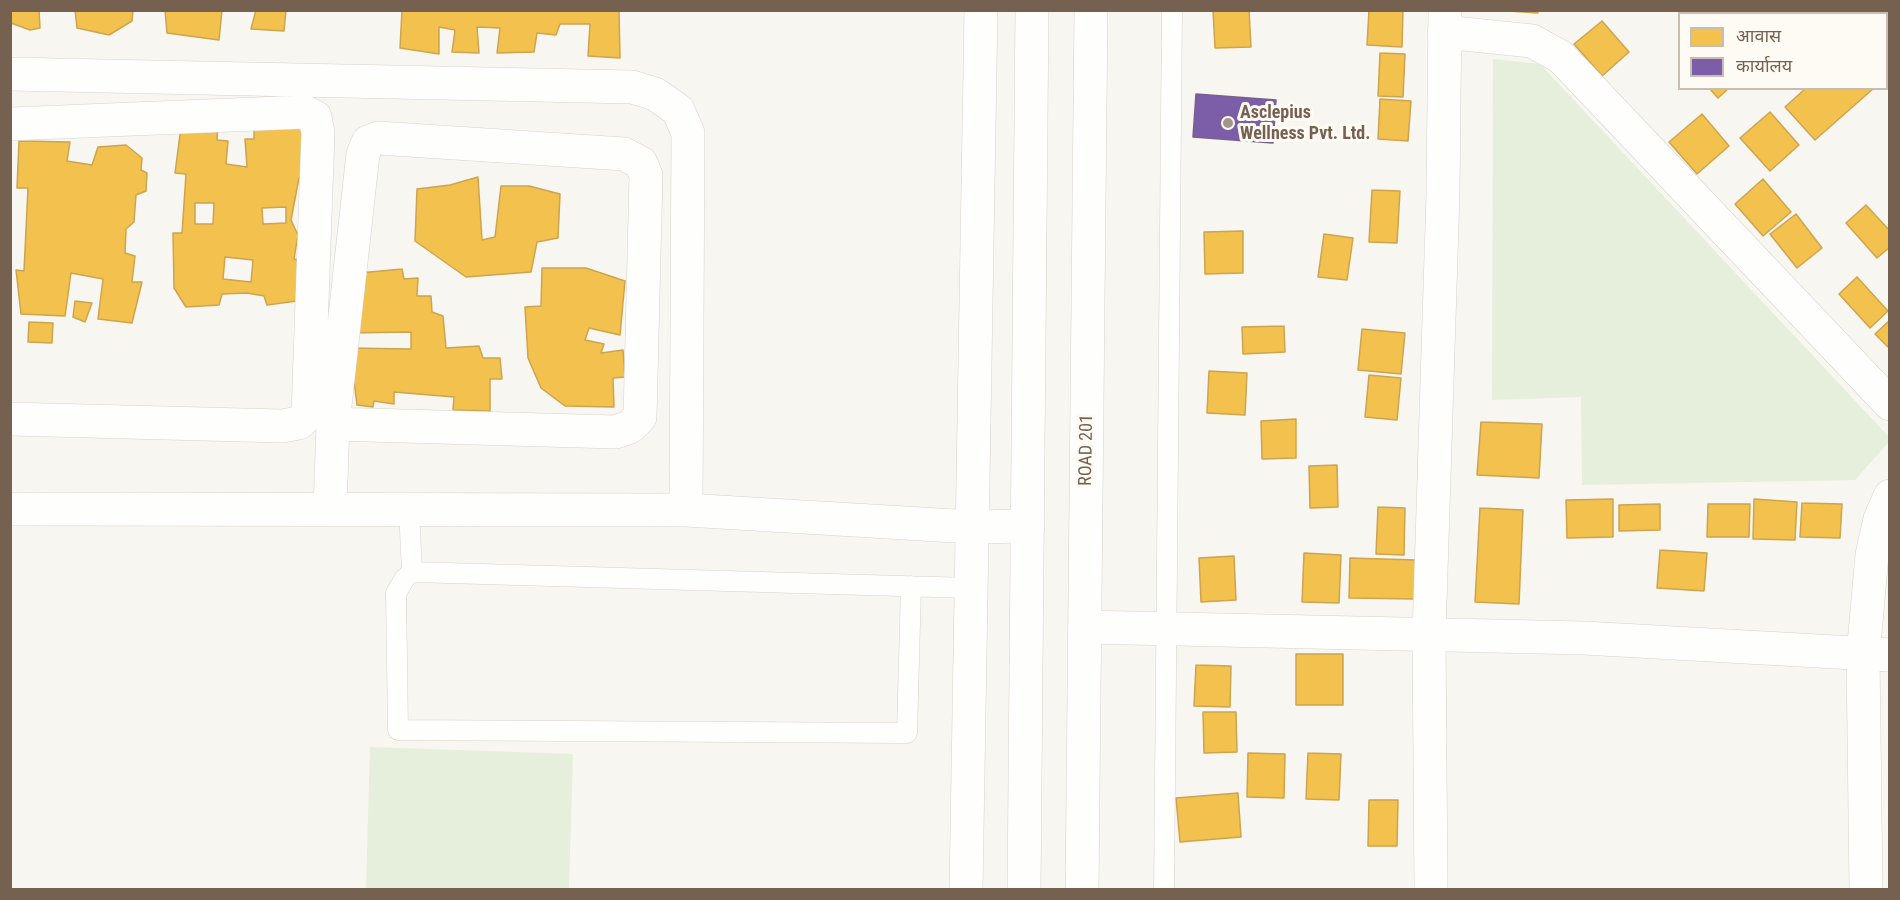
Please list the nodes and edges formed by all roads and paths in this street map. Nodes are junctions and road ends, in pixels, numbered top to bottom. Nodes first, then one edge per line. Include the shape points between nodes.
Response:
1 (981, 10) edge
2 (1032, 10) edge
3 (1091, 10) edge
4 (1172, 10) edge
5 (1445, 21) edge
6 (10, 74) edge
7 (10, 124) edge
8 (1890, 404) edge
9 (10, 419) edge
10 (333, 424) junction
11 (1890, 496) edge
12 (10, 509) edge
13 (330, 509) junction
14 (409, 509) junction
15 (686, 510) junction
16 (1028, 526) junction
17 (972, 527) junction
18 (412, 572) junction
19 (911, 586) junction
20 (971, 588) junction
21 (1085, 627) junction
22 (1165, 629) junction
23 (1429, 634) junction
24 (1876, 655) edge
25 (966, 890) edge
26 (1024, 890) edge
27 (1082, 890) edge
28 (1164, 890) edge
29 (1431, 890) edge
30 (1866, 890) edge

1 - 17 street
2 - 16 street
3 - 21 street, ROAD 201
4 - 22 lane
5 - 8 street via 1532,41 1561,57
5 - 23 street
6 - 15 street via 632,87 655,94 678,110 688,133
7 - 9 street via 305,112 315,117 318,133 308,414 299,423
10 - 10 street via 363,154 368,142 378,138 624,154 640,163 646,176 640,417 630,427 615,432
10 - 13 street
11 - 24 street via 1872,555
12 - 13 street
13 - 14 street
14 - 15 street
14 - 18 lane
15 - 17 street
16 - 17 street
16 - 26 street
17 - 20 street
18 - 19 lane
18 - 19 lane via 396,593 398,730 907,733
19 - 20 lane
20 - 25 street
21 - 22 street
21 - 27 street, ROAD 201
22 - 23 street
22 - 28 lane
23 - 24 street via 1584,638
23 - 29 street
24 - 30 street

